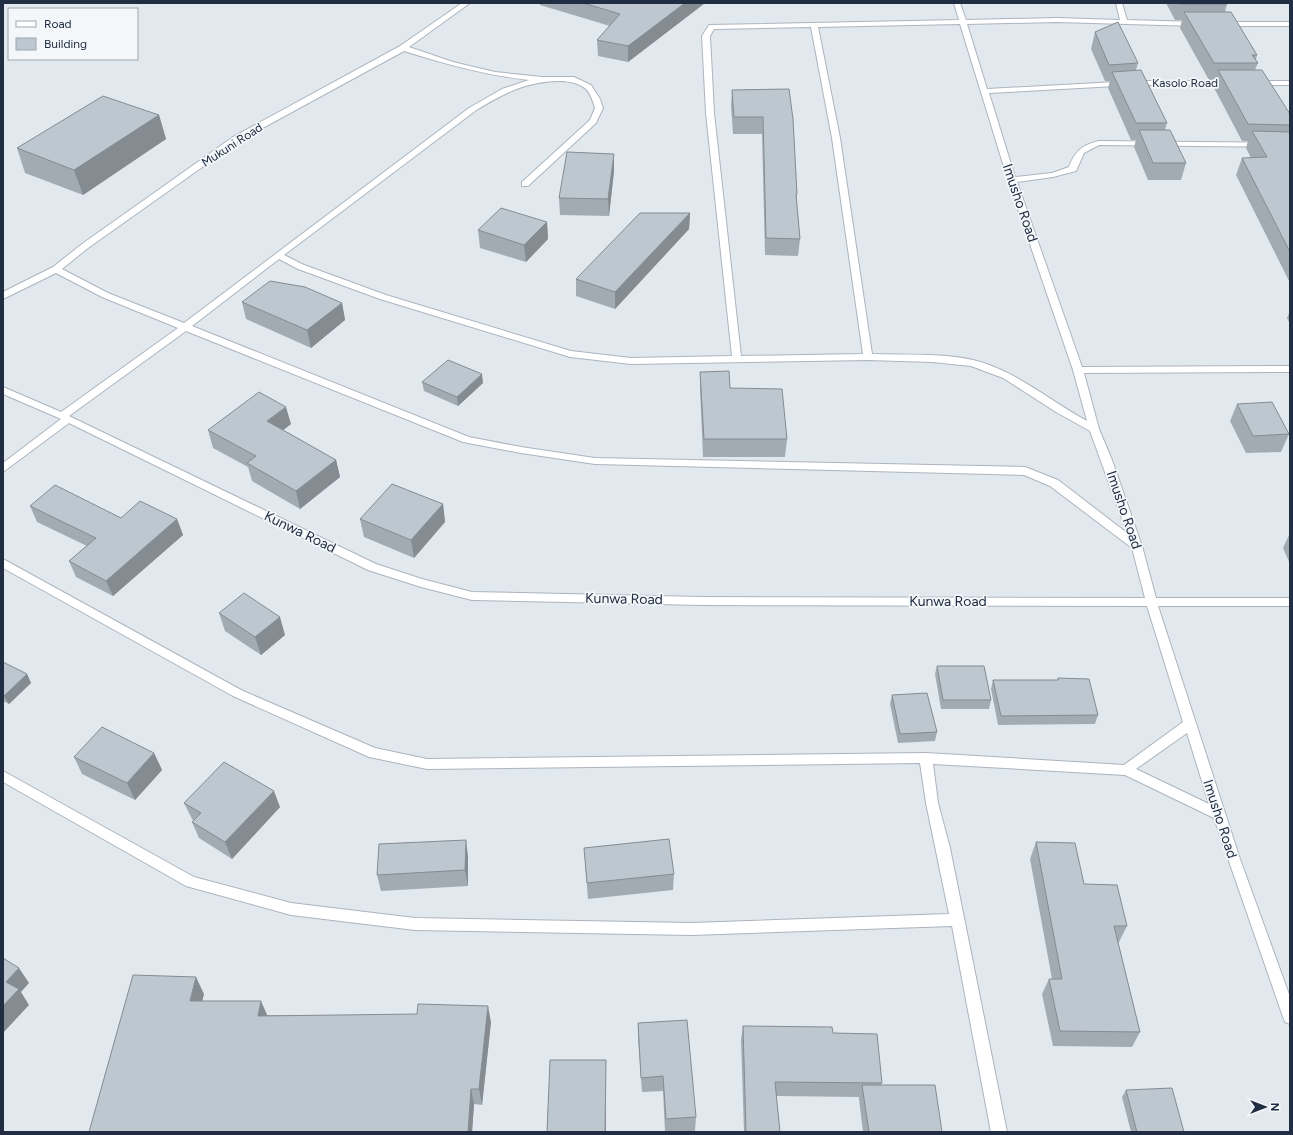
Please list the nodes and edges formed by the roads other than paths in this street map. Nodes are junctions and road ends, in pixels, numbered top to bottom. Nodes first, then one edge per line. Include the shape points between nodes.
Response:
1 (467, 3) edge
2 (957, 3) edge
3 (1119, 3) edge
4 (962, 21) junction
5 (1124, 23) junction
6 (814, 24) junction
7 (1290, 24) edge
8 (403, 48) junction
9 (542, 79) junction
10 (1236, 83) edge
11 (1251, 83) edge
12 (1290, 83) edge
13 (985, 91) junction
14 (1290, 145) edge
15 (1012, 180) junction
16 (525, 184) dead end
17 (278, 255) junction
18 (56, 269) junction
19 (3, 296) edge
20 (185, 327) junction
21 (868, 357) junction
22 (737, 359) junction
23 (1290, 369) edge
24 (1078, 370) junction
25 (3, 390) edge
26 (65, 417) junction
27 (1094, 429) junction
28 (3, 468) edge
29 (1137, 546) junction
30 (3, 563) edge
31 (1151, 601) junction
32 (1290, 602) edge
33 (1190, 724) junction
34 (926, 758) junction
35 (1126, 770) junction
36 (3, 776) edge
37 (1218, 814) junction
38 (957, 920) junction
39 (1290, 1017) edge
40 (999, 1132) edge

1 - 8 street, Mukuni Road
2 - 4 street, Imusho Road
3 - 5 street
4 - 5 street via 1057,20
4 - 6 street
4 - 13 street, Imusho Road
5 - 7 street
6 - 21 street via 836,138
6 - 22 street via 727,25 712,27 706,36 710,113
8 - 9 street via 451,64 495,74
8 - 18 street, Mukuni Road via 236,139
9 - 16 street via 571,79 588,87 599,108 593,121
9 - 17 street via 510,87 454,121 414,154
10 - 13 street, Kasolo Road via 1135,83
11 - 12 street
13 - 15 street, Imusho Road
14 - 15 street via 1099,143 1086,147 1078,154 1073,169 1053,175
15 - 24 street, Imusho Road
17 - 20 street
17 - 22 street via 301,267 383,297 570,354 631,361
18 - 19 street, Mukuni Road
18 - 20 street via 105,295
20 - 26 street
20 - 29 street via 467,440 522,450 595,461 1025,471 1054,483
21 - 22 street
21 - 27 street via 972,363 1006,376
23 - 24 street
24 - 27 street, Imusho Road
25 - 26 street, Kunwa Road
26 - 28 street
26 - 31 street, Kunwa Road via 372,567 472,596 702,601
27 - 29 street, Imusho Road
29 - 31 street, Imusho Road
30 - 34 street via 237,693 373,753 427,764
31 - 32 street, Kunwa Road
31 - 33 street, Imusho Road
33 - 35 street
33 - 37 street, Imusho Road
34 - 35 street
34 - 38 street via 932,803
35 - 37 street
36 - 38 street via 191,882 291,909 415,924 691,929
37 - 39 street, Imusho Road
38 - 40 street

